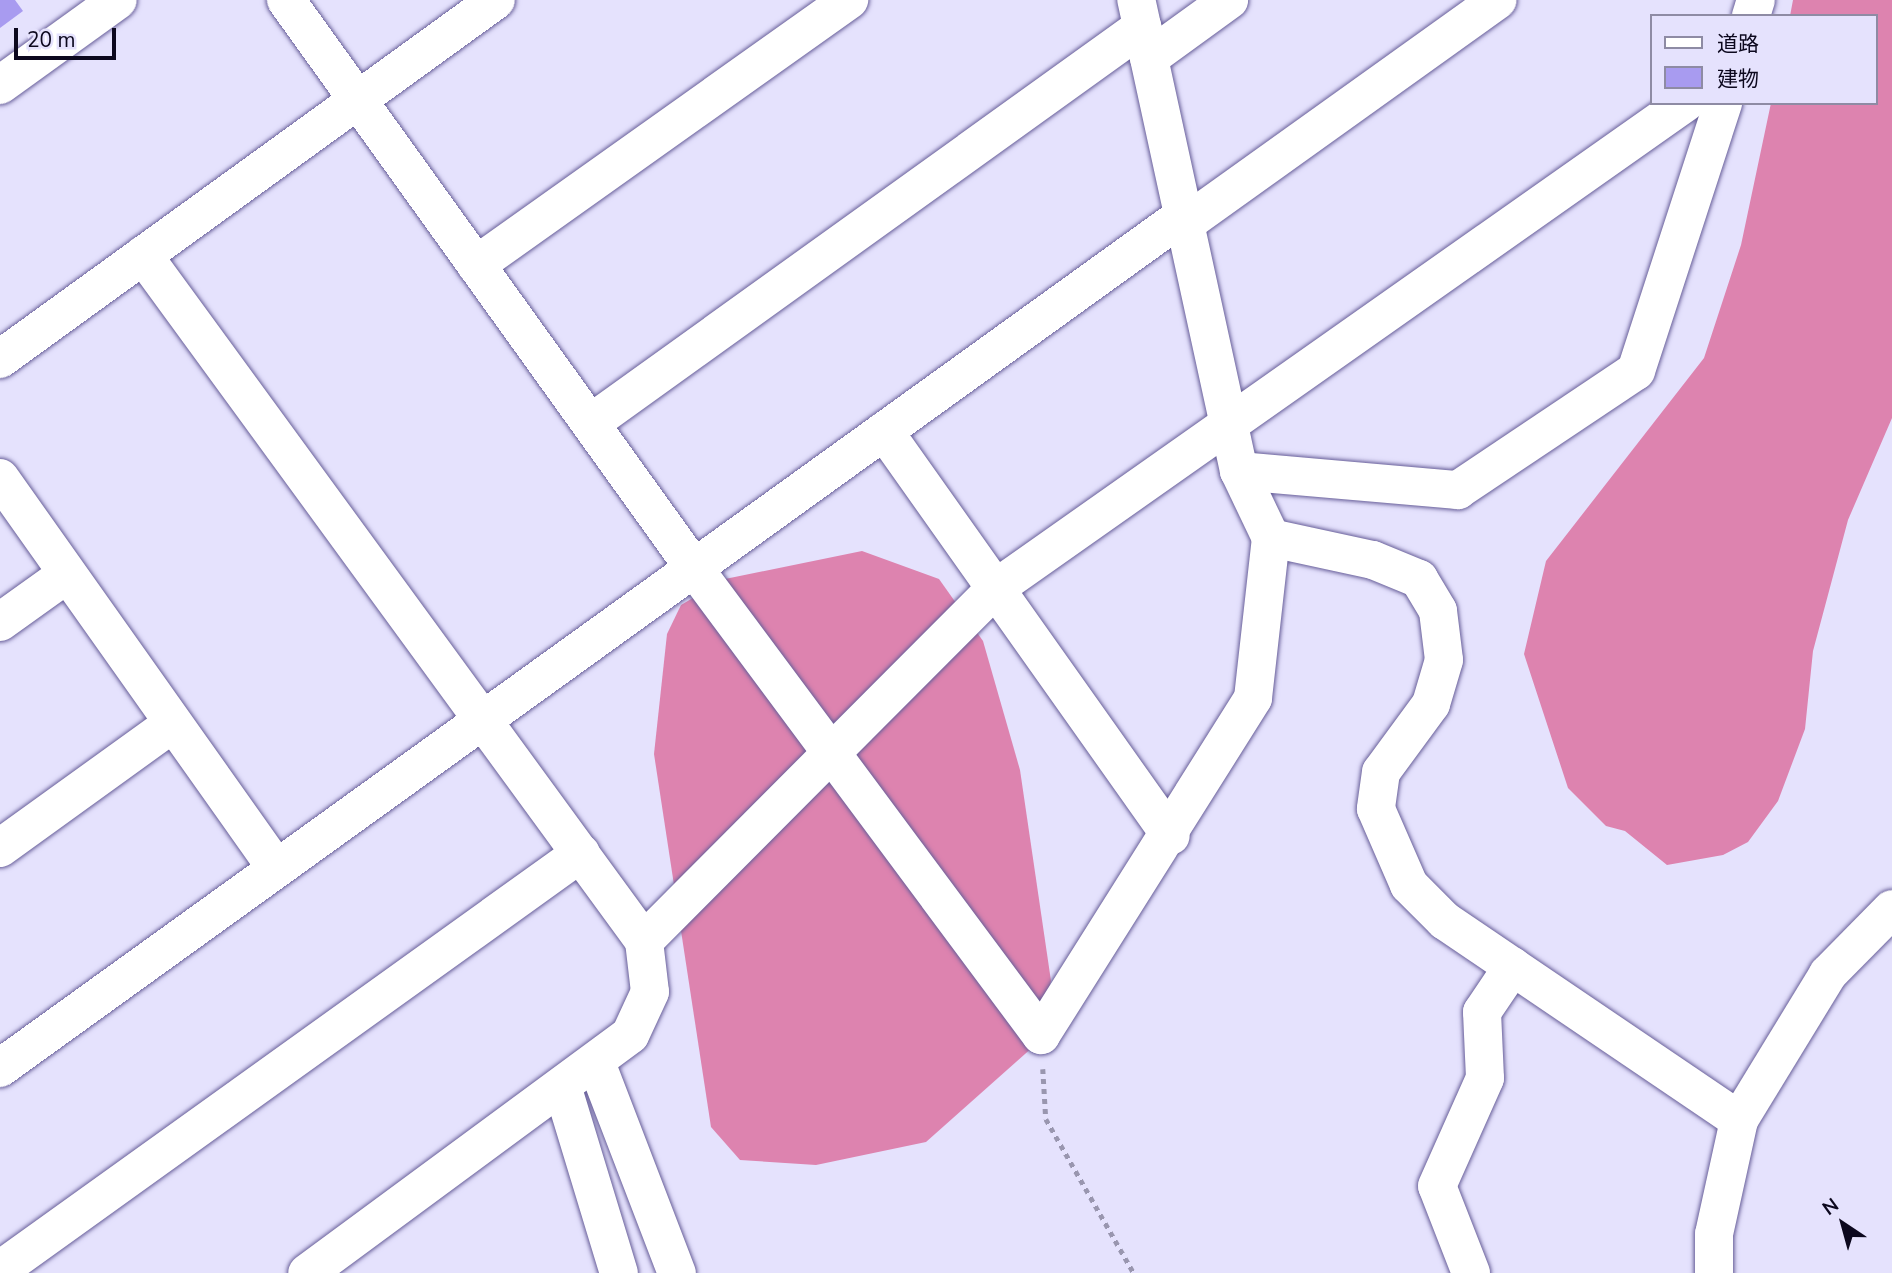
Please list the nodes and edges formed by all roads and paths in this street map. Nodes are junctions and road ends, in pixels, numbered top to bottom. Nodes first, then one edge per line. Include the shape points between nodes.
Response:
1 (118, 0) edge
2 (286, 0) edge
3 (496, 0) edge
4 (849, 0) edge
5 (1229, 0) edge
6 (1498, 0) edge
7 (1142, 28) edge
8 (0, 85) edge
9 (358, 100) junction
10 (1682, 105) edge
11 (1722, 105) edge
12 (1181, 222) junction
13 (143, 255) junction
14 (476, 265) junction
15 (0, 359) edge
16 (1227, 420) junction
17 (591, 423) junction
18 (884, 431) junction
19 (1239, 471) junction
20 (0, 478) edge
21 (1271, 538) junction
22 (694, 568) junction
23 (67, 574) junction
24 (996, 588) junction
25 (0, 622) edge
26 (484, 717) junction
27 (173, 723) junction
28 (834, 755) junction
29 (1171, 836) junction
30 (0, 848) edge
31 (581, 853) junction
32 (275, 867) junction
33 (1892, 909) edge
34 (644, 941) junction
35 (1513, 966) junction
36 (1041, 1035) junction
37 (597, 1065) junction
38 (0, 1068) edge
39 (563, 1089) junction
40 (1739, 1120) junction
41 (0, 1270) edge
42 (307, 1273) edge
43 (619, 1273) edge
44 (677, 1273) edge
45 (1133, 1273) edge
46 (1471, 1273) edge
47 (1714, 1273) edge

1 - 8 street
2 - 9 street
3 - 9 street
4 - 14 street
5 - 7 street
6 - 12 street
7 - 12 street
7 - 17 street
9 - 13 street
9 - 14 street
10 - 16 street
11 - 19 street via 1636,371 1458,490
12 - 16 street
12 - 18 street
13 - 15 street
13 - 26 street
14 - 17 street
16 - 19 street
16 - 24 street
17 - 22 street
18 - 22 street
18 - 24 street
19 - 21 street
20 - 23 street
21 - 29 street via 1253,698
21 - 35 street via 1373,560 1419,579 1438,611 1444,660 1431,704 1381,772 1376,809 1409,885 1445,921
22 - 26 street
22 - 28 street
23 - 25 street
23 - 27 street
24 - 28 street
24 - 29 street
26 - 31 street
26 - 32 street
27 - 30 street
27 - 32 street
28 - 34 street
28 - 36 street
29 - 36 street
31 - 34 street
31 - 41 street
32 - 38 street
33 - 40 street via 1828,974
34 - 37 street via 650,992 630,1035
35 - 40 street
35 - 46 street via 1482,1012 1485,1077 1437,1186
36 - 45 path via 1046,1119
37 - 39 street
37 - 44 street
39 - 42 street
39 - 43 street
40 - 47 street via 1714,1234

